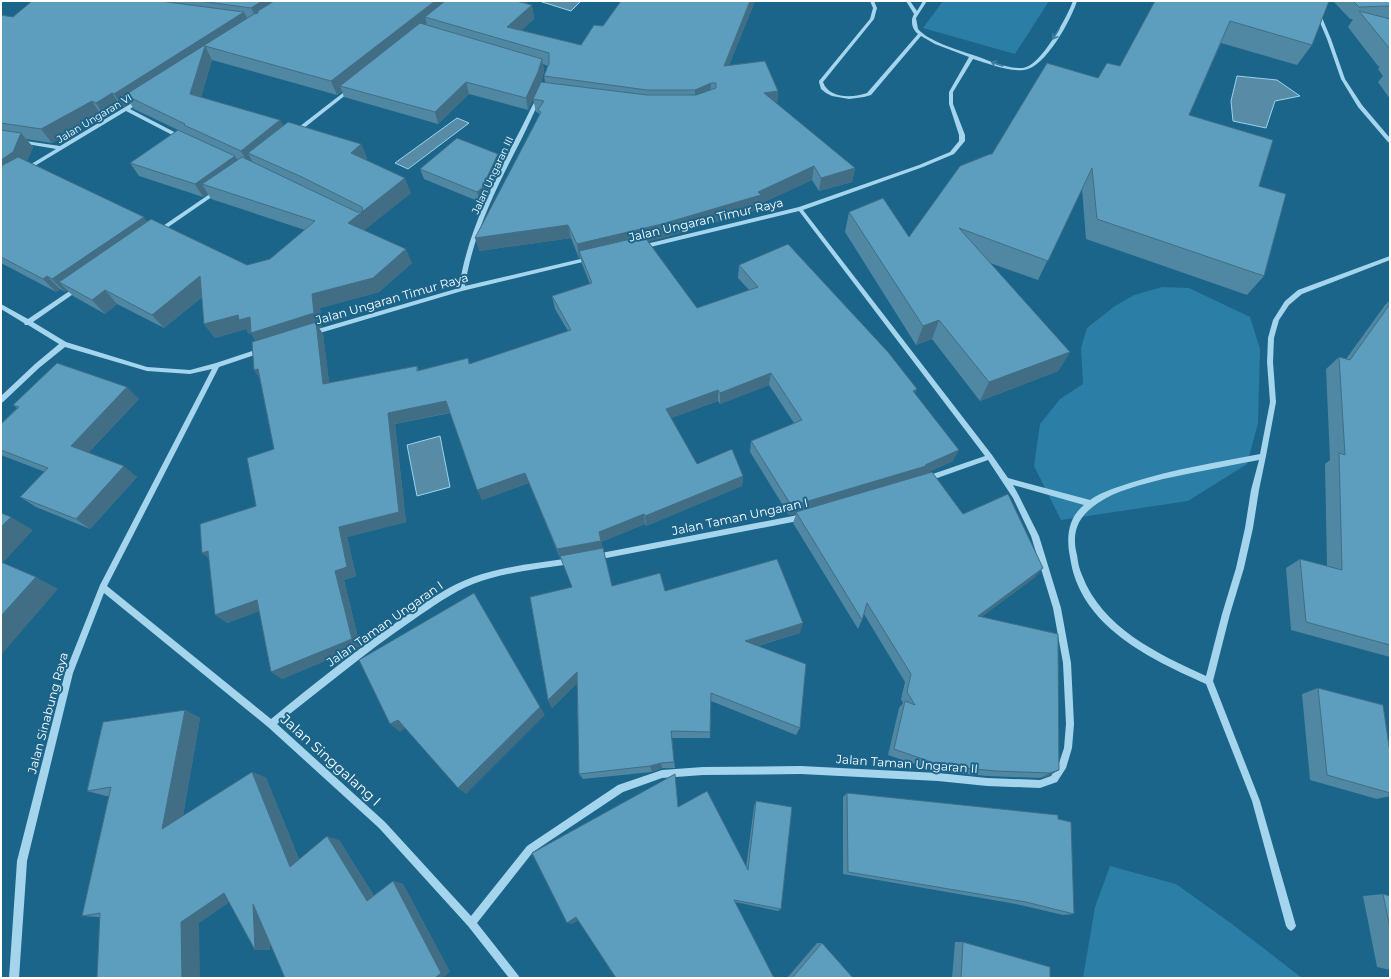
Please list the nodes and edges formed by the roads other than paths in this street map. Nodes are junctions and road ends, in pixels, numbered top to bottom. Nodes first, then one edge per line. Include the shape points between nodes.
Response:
1 (872, 1) edge
2 (908, 1) edge
3 (925, 1) edge
4 (1075, 1) edge
5 (1313, 1) edge
6 (916, 13) junction
7 (921, 34) junction
8 (972, 56) junction
9 (355, 86) edge
10 (542, 92) edge
11 (147, 96) edge
12 (127, 109) junction
13 (293, 134) edge
14 (16, 140) edge
15 (187, 141) edge
16 (1390, 141) edge
17 (61, 148) junction
18 (21, 172) edge
19 (224, 186) edge
20 (800, 209) junction
21 (152, 236) edge
22 (639, 248) edge
23 (592, 258) edge
24 (1390, 258) edge
25 (79, 286) edge
26 (462, 290) junction
27 (1, 306) edge
28 (27, 323) junction
29 (304, 336) edge
30 (64, 344) junction
31 (268, 348) edge
32 (217, 365) junction
33 (1, 400) edge
34 (1264, 456) junction
35 (990, 457) junction
36 (1005, 480) junction
37 (918, 482) edge
38 (1090, 503) junction
39 (811, 515) edge
40 (590, 558) edge
41 (576, 561) edge
42 (103, 588) junction
43 (1210, 681) junction
44 (272, 724) junction
45 (471, 923) junction
46 (1291, 926) dead end
47 (14, 978) edge
48 (515, 978) edge

1 - 7 street via 875,8 872,19 821,82 826,91 851,98 869,94
2 - 6 street
3 - 6 street
4 -> 8 street via 1044,55 1025,69 1012,69
5 - 16 street via 1343,79 1360,106
6 - 7 street via 914,25
7 - 8 street
8 - 20 street, Jalan Ungaran Timur Raya via 950,97 962,135 958,148 921,166
9 - 13 street
10 - 26 street, Jalan Ungaran III via 496,183 472,240 464,267
11 - 12 street, Jalan Ungaran VI
12 - 15 street
12 - 17 street, Jalan Ungaran VI
14 - 17 street
17 - 18 street, Jalan Ungaran VI
19 - 21 street
20 - 22 street, Jalan Ungaran Timur Raya
20 - 35 street
23 - 26 street, Jalan Ungaran Timur Raya
24 - 34 street via 1300,292 1287,303 1276,320 1271,338 1270,362 1273,402
25 - 28 street
26 - 29 street, Jalan Ungaran Timur Raya
27 - 28 street
28 - 30 street
30 - 32 street via 147,369 190,372
30 - 33 street
31 - 32 street
32 - 42 street, Jalan Sinabung Raya
34 - 38 street via 1176,473 1112,492
34 - 43 street via 1254,490 1240,568
35 - 36 street, Jalan Taman Ungaran II
35 - 37 street
36 - 38 street
36 - 45 street, Jalan Taman Ungaran II via 1016,496 1035,536 1057,608 1067,663 1070,724 1068,748 1063,766 1054,779 1040,784 801,770 662,774 621,788 530,849
38 - 43 street via 1078,514 1071,541 1079,581 1090,601 1106,622 1125,635 1177,667
39 - 40 street, Jalan Taman Ungaran I
41 - 44 street, Jalan Taman Ungaran I via 484,577 460,586 425,607 345,665
42 - 44 street, Jalan Singgalang I
42 - 47 street, Jalan Sinabung Raya via 69,673 22,861
43 - 46 street via 1256,801
44 - 45 street, Jalan Singgalang I via 382,824
45 - 48 street, Jalan Singgalang I

